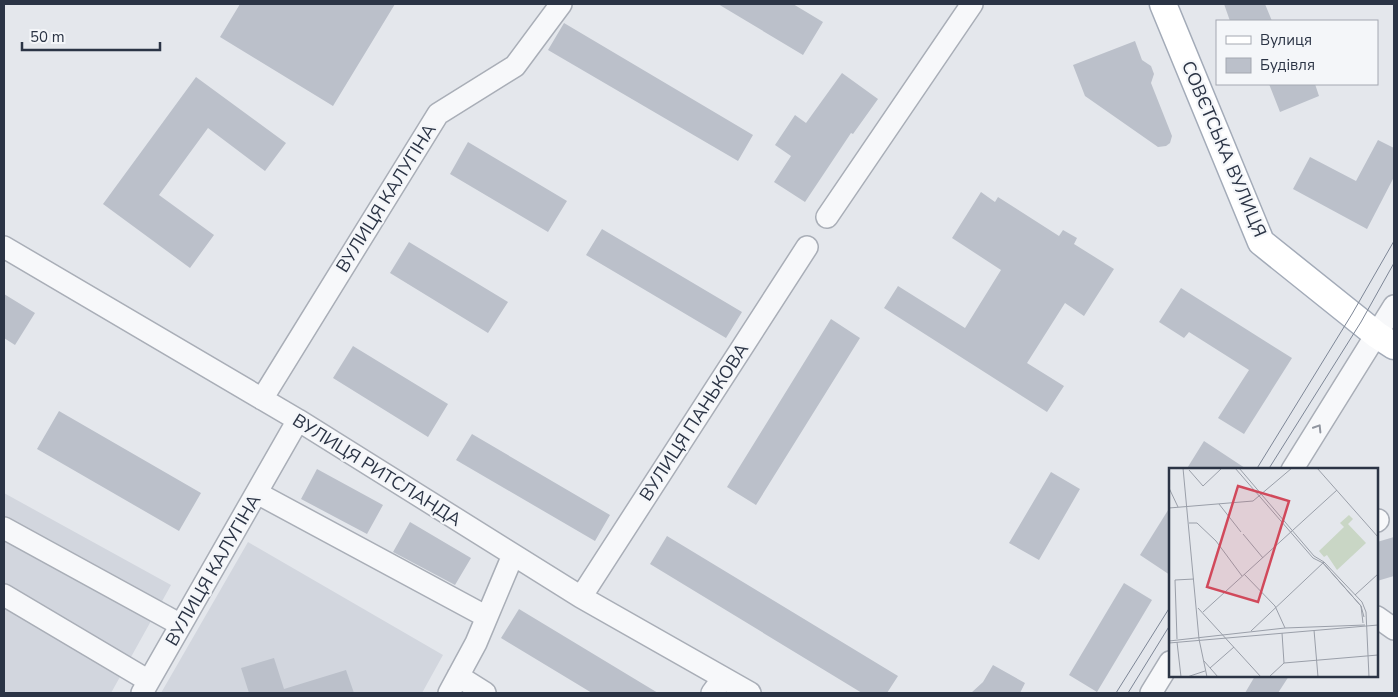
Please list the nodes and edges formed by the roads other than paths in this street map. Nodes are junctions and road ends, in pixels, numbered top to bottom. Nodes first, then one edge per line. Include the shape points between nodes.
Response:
1 (561, 4) edge
2 (972, 4) edge
3 (1163, 4) edge
4 (827, 217) dead end
5 (807, 246) dead end
6 (4, 247) edge
7 (1394, 306) edge
8 (1386, 341) edge
9 (262, 399) junction
10 (298, 420) junction
11 (1293, 468) edge
12 (257, 494) junction
13 (4, 528) edge
14 (513, 555) junction
15 (4, 595) edge
16 (581, 597) junction
17 (487, 617) junction
18 (1378, 618) edge
19 (181, 625) junction
20 (1394, 628) edge
21 (1169, 664) edge
22 (453, 685) edge
23 (717, 686) edge
24 (145, 687) edge
25 (485, 693) edge
26 (750, 693) edge
27 (1151, 693) edge

1 - 9 street, ВУЛИЦЯ КАЛУГІНА via 515,66 438,114
2 - 4 street
3 - 8 main road, СОВЄТСЬКА ВУЛИЦЯ via 1261,242
5 - 16 street, ВУЛИЦЯ ПАНЬКОВА
6 - 9 street, ВУЛИЦЯ РИТСЛАНДА
7 - 8 street
11 -> 8 street
9 - 10 street, ВУЛИЦЯ РИТСЛАНДА
10 - 12 street, ВУЛИЦЯ КАЛУГІНА
10 - 14 street, ВУЛИЦЯ РИТСЛАНДА
12 - 17 street
12 - 19 street, ВУЛИЦЯ КАЛУГІНА
13 - 19 street
14 - 16 street, ВУЛИЦЯ РИТСЛАНДА
14 - 17 street
15 - 24 street
16 - 23 street, ВУЛИЦЯ РИТСЛАНДА
17 - 22 street
18 - 20 street
19 - 24 street, ВУЛИЦЯ КАЛУГІНА
21 - 27 street
22 - 25 street
23 - 26 street, ВУЛИЦЯ РИТСЛАНДА

